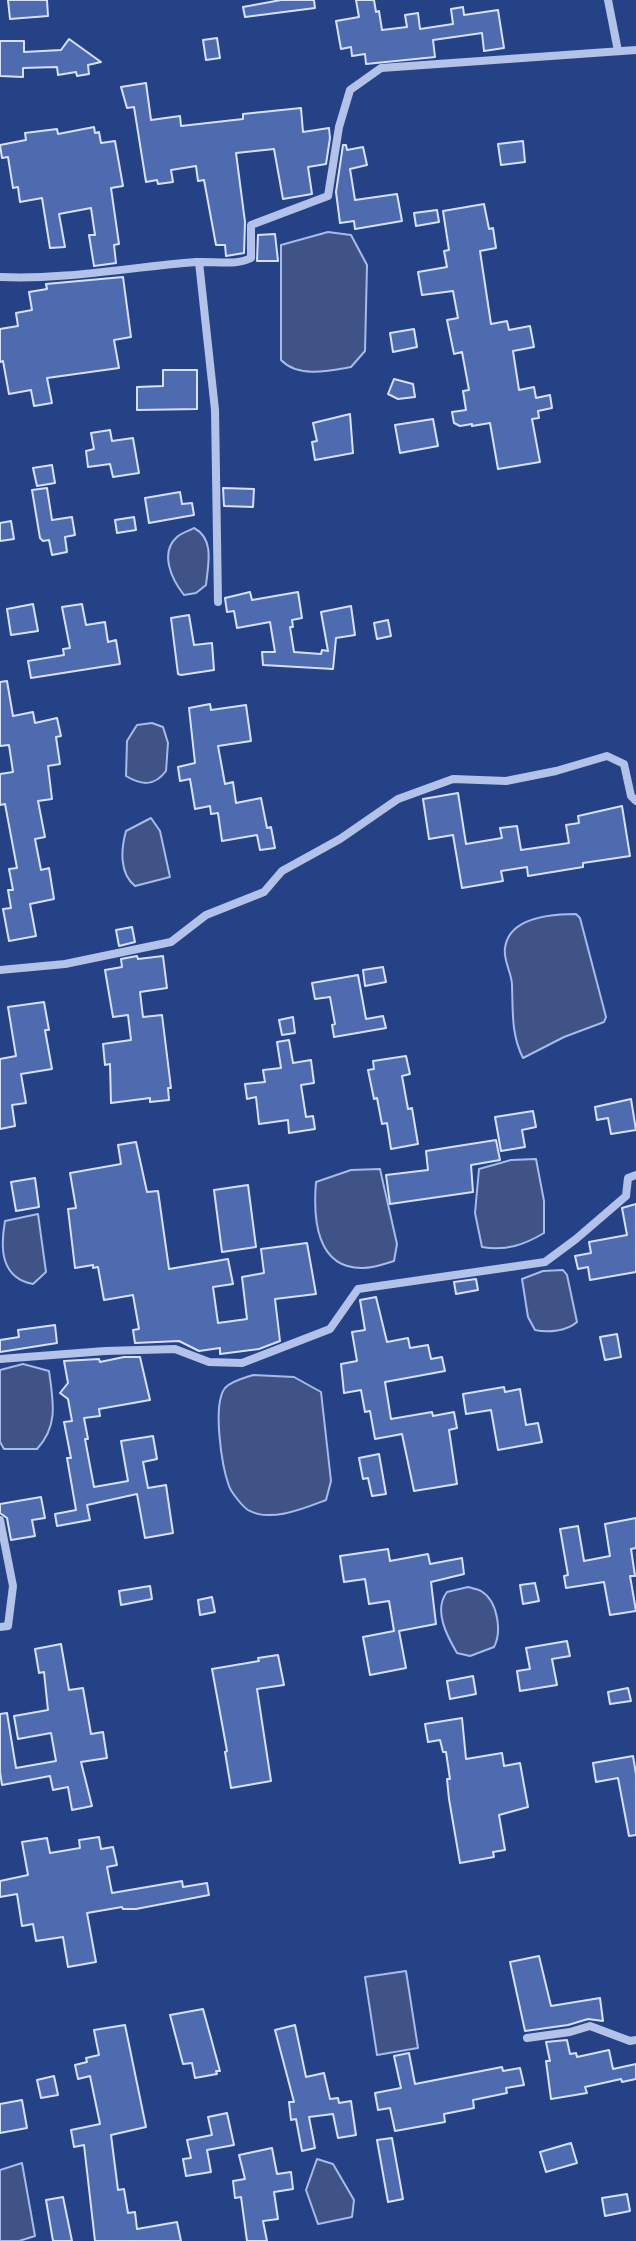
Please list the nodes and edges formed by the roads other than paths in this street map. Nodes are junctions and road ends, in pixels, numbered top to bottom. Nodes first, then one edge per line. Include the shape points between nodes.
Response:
1 (608, 0) edge
2 (636, 50) edge
3 (618, 51) junction
4 (199, 262) junction
5 (0, 277) edge
6 (218, 602) dead end
7 (636, 801) edge
8 (0, 970) edge
9 (636, 1175) edge
10 (0, 1359) edge
11 (0, 1520) edge
12 (0, 1627) edge
13 (527, 2038) dead end
14 (636, 2040) edge

1 - 3 street
2 - 3 street
3 - 4 street via 381,68 350,90 328,196 251,225 251,258
4 - 5 street via 41,279
4 - 6 street via 215,410
7 - 8 street via 624,764 607,756 506,781 453,779 398,799 282,871 264,892 206,915 171,942 65,964
9 - 10 street via 628,1178 626,1196 545,1262 358,1289 330,1329 242,1363 209,1362 175,1349
11 - 12 street via 13,1586 8,1626
13 - 14 street via 590,2026

